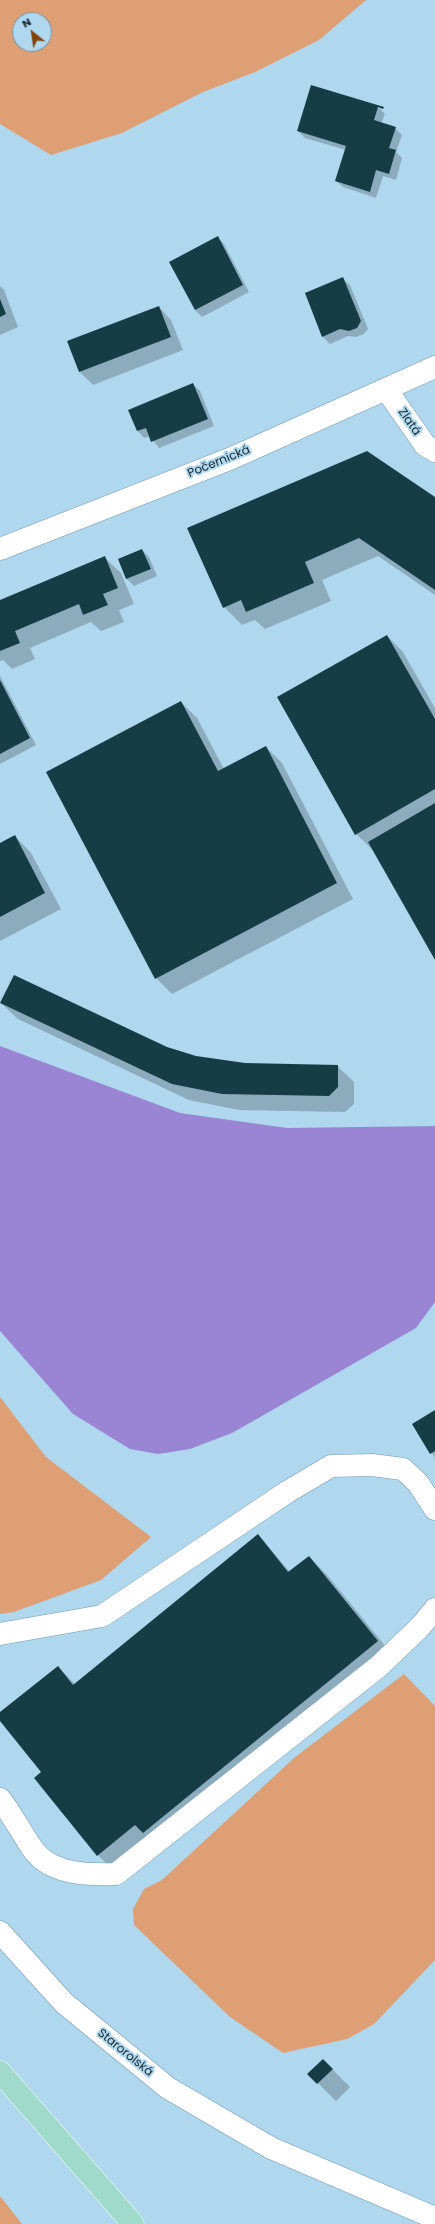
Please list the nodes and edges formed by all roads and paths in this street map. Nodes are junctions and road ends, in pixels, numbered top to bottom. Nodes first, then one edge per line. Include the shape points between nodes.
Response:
1 (435, 367) edge
2 (386, 389) junction
3 (435, 452) edge
4 (0, 550) edge
5 (435, 1509) edge
6 (435, 1610) edge
7 (0, 1634) edge
8 (0, 1799) edge
9 (0, 1932) edge
10 (0, 2072) edge
11 (435, 2218) edge
12 (133, 2224) edge

1 - 2 street, Počernická
2 - 3 street, Zlatá via 425,445
2 - 4 street, Počernická via 232,458
5 - 7 street via 418,1483 403,1469 372,1465 330,1466 102,1616
6 - 8 street via 378,1667 116,1874 84,1875 52,1865 33,1850
9 - 11 street, Starorolská via 64,2003 168,2088 271,2148
10 - 12 main road

